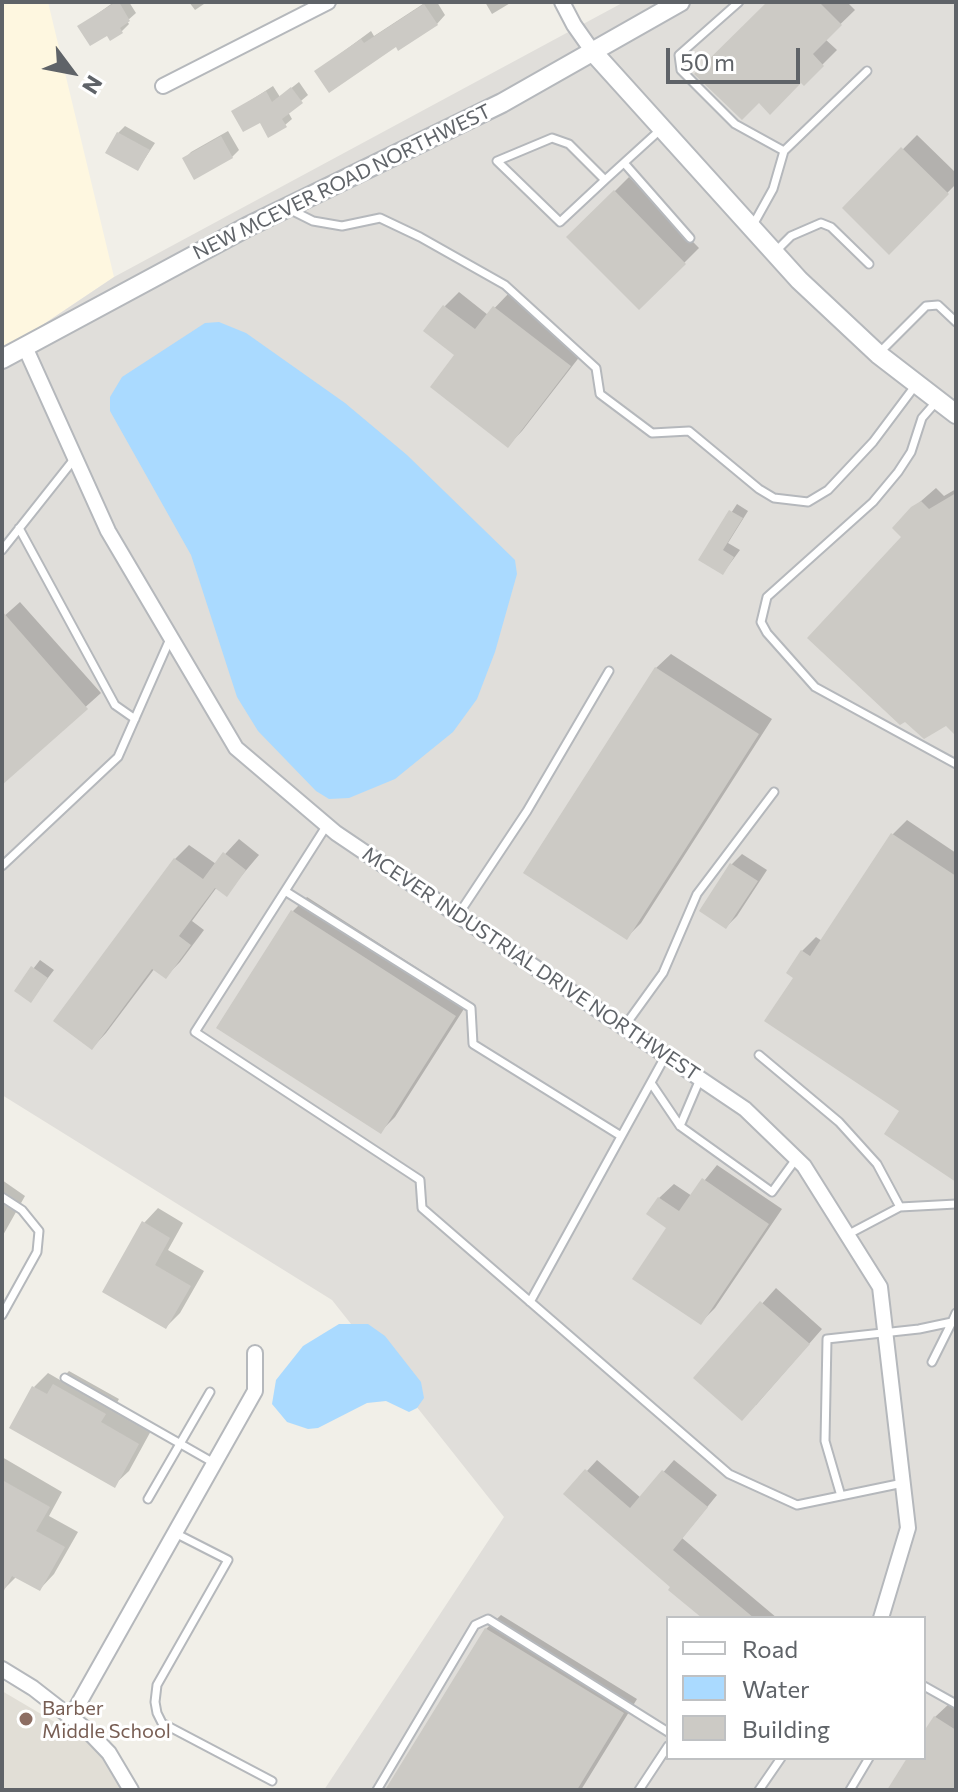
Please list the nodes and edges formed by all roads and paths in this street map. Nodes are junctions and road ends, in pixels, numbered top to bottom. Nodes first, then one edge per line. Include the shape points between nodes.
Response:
1 (328, 2) edge
2 (562, 2) edge
3 (680, 2) edge
4 (739, 2) edge
5 (593, 52) junction
6 (867, 71) dead end
7 (163, 86) dead end
8 (662, 128) junction
9 (784, 151) junction
10 (625, 164) junction
11 (605, 180) junction
12 (286, 207) junction
13 (752, 227) junction
14 (690, 238) dead end
15 (775, 252) junction
16 (869, 264) dead end
17 (956, 322) edge
18 (25, 347) junction
19 (878, 354) junction
20 (2, 359) edge
21 (916, 384) junction
22 (937, 400) junction
23 (956, 414) edge
24 (75, 458) junction
25 (19, 528) junction
26 (2, 550) edge
27 (170, 637) junction
28 (609, 671) dead end
29 (135, 719) junction
30 (956, 764) edge
31 (774, 792) dead end
32 (327, 825) junction
33 (2, 866) edge
34 (285, 891) junction
35 (458, 915) junction
36 (624, 1027) junction
37 (666, 1055) junction
38 (759, 1055) dead end
39 (700, 1079) junction
40 (651, 1083) junction
41 (680, 1126) junction
42 (621, 1136) junction
43 (797, 1159) junction
44 (2, 1197) edge
45 (956, 1204) edge
46 (900, 1207) junction
47 (847, 1235) junction
48 (530, 1302) junction
49 (956, 1313) edge
50 (2, 1315) edge
51 (952, 1322) junction
52 (886, 1334) junction
53 (255, 1353) dead end
54 (932, 1362) dead end
55 (65, 1378) dead end
56 (210, 1392) dead end
57 (180, 1444) junction
58 (214, 1463) junction
59 (903, 1483) junction
60 (841, 1496) junction
61 (148, 1499) dead end
62 (175, 1533) junction
63 (882, 1616) edge
64 (2, 1669) edge
65 (926, 1687) edge
66 (956, 1704) edge
67 (71, 1717) junction
68 (666, 1731) edge
69 (666, 1749) edge
70 (779, 1760) edge
71 (868, 1760) edge
72 (272, 1781) dead end
73 (131, 1790) edge
74 (377, 1790) edge
75 (639, 1790) edge
76 (759, 1790) edge
77 (850, 1790) edge

1 - 7 street
2 - 5 street
3 - 5 street, NEW MCEVER ROAD NORTHWEST
4 - 9 lane via 679,55 681,70 735,124
5 - 8 street
5 - 12 street, NEW MCEVER ROAD NORTHWEST via 502,103
6 - 9 lane
8 - 10 lane
8 - 13 street
9 - 13 lane via 773,189
10 - 11 lane
10 - 14 lane
11 - 11 lane via 569,144 552,138 497,161 560,222
12 - 18 street, NEW MCEVER ROAD NORTHWEST
12 - 21 lane via 313,221 342,226 380,218 505,285 596,368 600,394 652,433 689,431 774,498 808,502 828,490
13 - 15 street
15 - 16 lane via 791,236 821,223
15 - 19 street
17 - 19 lane via 938,305 926,306
18 - 20 street, NEW MCEVER ROAD NORTHWEST
18 - 24 street, MCEVER INDUSTRIAL DRIVE NORTHWEST
19 - 21 street
21 - 22 street
22 - 23 street
22 - 30 lane via 922,418 898,472 873,502 767,597 761,622 815,687
24 - 25 lane
24 - 27 street, MCEVER INDUSTRIAL DRIVE NORTHWEST via 108,531
25 - 26 lane
25 - 29 lane via 115,705
27 - 29 lane
27 - 32 street, MCEVER INDUSTRIAL DRIVE NORTHWEST via 236,748
28 - 35 lane
29 - 33 lane via 118,757
31 - 36 lane via 697,894 663,973
32 - 34 lane
32 - 35 street, MCEVER INDUSTRIAL DRIVE NORTHWEST
34 - 42 lane via 471,1008 473,1044
34 - 48 lane via 195,1032 420,1180 422,1208
35 - 36 street, MCEVER INDUSTRIAL DRIVE NORTHWEST
36 - 37 street, MCEVER INDUSTRIAL DRIVE NORTHWEST
37 - 39 street, MCEVER INDUSTRIAL DRIVE NORTHWEST
37 - 40 lane
38 - 46 lane via 839,1122 877,1164
39 - 41 lane
39 - 43 street, MCEVER INDUSTRIAL DRIVE NORTHWEST via 745,1109
40 - 41 lane
40 - 42 lane
41 - 43 lane via 772,1192
42 - 48 lane
43 - 47 street, MCEVER INDUSTRIAL DRIVE NORTHWEST
44 - 50 lane via 39,1231 37,1252
45 - 46 lane
46 - 47 lane
47 - 52 street, MCEVER INDUSTRIAL DRIVE NORTHWEST via 880,1287
48 - 60 lane via 729,1474 797,1505
49 - 51 lane
51 - 52 lane
51 - 54 lane
52 - 59 street, MCEVER INDUSTRIAL DRIVE NORTHWEST
52 - 60 lane via 827,1339 825,1441
53 - 58 street via 255,1391
55 - 57 lane
56 - 57 lane
57 - 58 lane
57 - 61 lane
58 - 62 street
59 - 60 lane
59 - 63 street, MCEVER INDUSTRIAL DRIVE NORTHWEST via 908,1528
62 - 67 street
62 - 72 lane via 228,1560 157,1685 157,1713 162,1723
64 - 67 street
65 - 66 lane
67 - 73 street via 109,1753
68 - 74 lane via 488,1619 475,1625
69 - 75 lane
70 - 76 lane
71 - 77 lane

